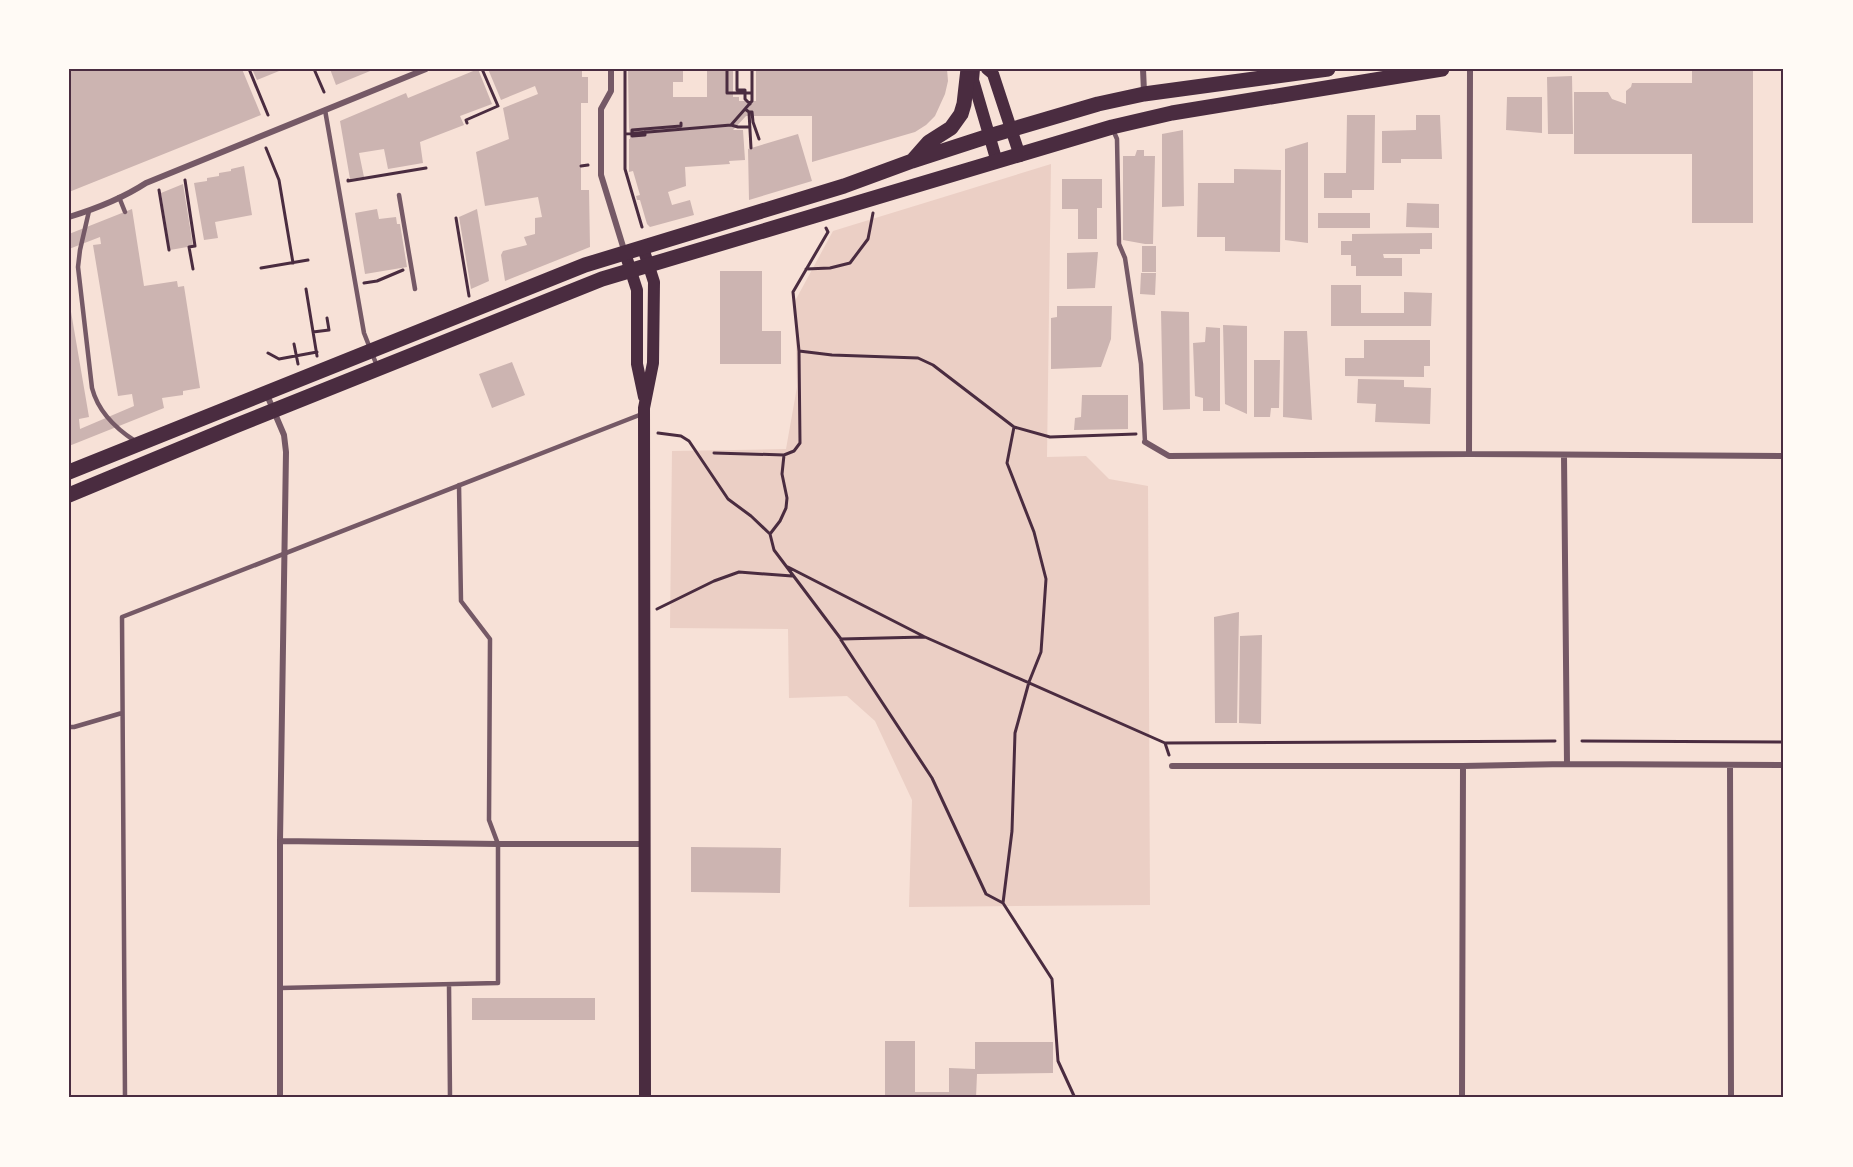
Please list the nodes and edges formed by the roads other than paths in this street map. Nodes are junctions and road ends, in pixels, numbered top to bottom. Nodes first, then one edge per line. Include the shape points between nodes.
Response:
1 (426, 69) edge
2 (611, 69) edge
3 (968, 69) edge
4 (974, 69) edge
5 (987, 69) edge
6 (1143, 69) edge
7 (1328, 69) edge
8 (1442, 69) edge
9 (1470, 69) edge
10 (1144, 94) junction
11 (325, 110) junction
12 (1112, 127) junction
13 (1012, 130) junction
14 (989, 136) junction
15 (1020, 156) junction
16 (912, 161) junction
17 (997, 162) junction
18 (399, 195) dead end
19 (119, 197) junction
20 (89, 211) junction
21 (125, 212) dead end
22 (69, 218) edge
23 (643, 248) junction
24 (625, 253) junction
25 (648, 265) junction
26 (631, 270) junction
27 (415, 289) dead end
28 (371, 352) junction
29 (378, 368) junction
30 (267, 394) junction
31 (644, 407) junction
32 (274, 410) junction
33 (1145, 442) joint
34 (139, 444) junction
35 (1469, 454) junction
36 (1563, 455) junction
37 (1784, 456) edge
38 (69, 472) edge
39 (459, 485) junction
40 (69, 495) edge
41 (286, 553) junction
42 (122, 713) junction
43 (69, 727) edge
44 (1567, 764) junction
45 (1172, 765) dead end
46 (1730, 765) junction
47 (1784, 765) edge
48 (1463, 766) junction
49 (280, 841) junction
50 (498, 844) junction
51 (644, 844) junction
52 (449, 985) junction
53 (280, 988) junction
54 (125, 1098) edge
55 (280, 1098) edge
56 (450, 1098) edge
57 (645, 1098) edge
58 (1462, 1098) edge
59 (1731, 1098) edge

1 - 11 street
2 - 24 street via 611,91 602,109 601,175
3 - 16 highway via 961,114 951,128 929,142
4 - 14 main road
5 - 13 main road via 993,74
6 - 10 street
7 - 10 highway
8 - 12 highway via 1172,113
9 - 35 street
10 - 13 highway
11 - 19 street
11 - 28 lane via 364,333
12 - 15 highway
12 - 33 lane via 1117,139 1119,244 1125,258 1141,364
13 - 14 highway
13 - 15 main road
14 - 16 highway
14 - 17 main road
15 - 17 highway
16 - 23 highway
17 - 25 highway
18 - 27 lane
19 - 20 street
19 - 21 lane
20 - 22 street
20 - 34 lane via 78,267 92,388 102,412
23 - 24 highway
23 - 25 main road
24 - 26 main road
24 - 28 highway via 585,265
25 - 26 highway
25 - 31 main road via 654,282 653,363
26 - 29 highway
26 - 31 main road via 637,290 637,364
28 - 29 lane
28 - 30 highway
29 - 32 highway
30 - 32 street
30 - 34 highway
31 - 39 lane
31 - 51 main road
32 - 40 highway
32 - 41 street via 286,452
33 - 35 street via 1169,456
34 - 38 highway
35 - 36 street
36 - 37 street
36 - 44 street
39 - 41 lane
39 - 50 lane via 461,601 490,639 489,820
41 - 42 lane via 122,617
41 - 49 street
42 - 43 lane
42 - 54 lane
44 - 46 street
44 - 48 street
45 - 48 street
46 - 47 street
46 - 59 street
48 - 58 street
49 - 50 street
49 - 53 street
50 - 51 street
50 - 52 lane via 498,983
51 - 57 main road
52 - 53 lane
52 - 56 lane
53 - 55 street

